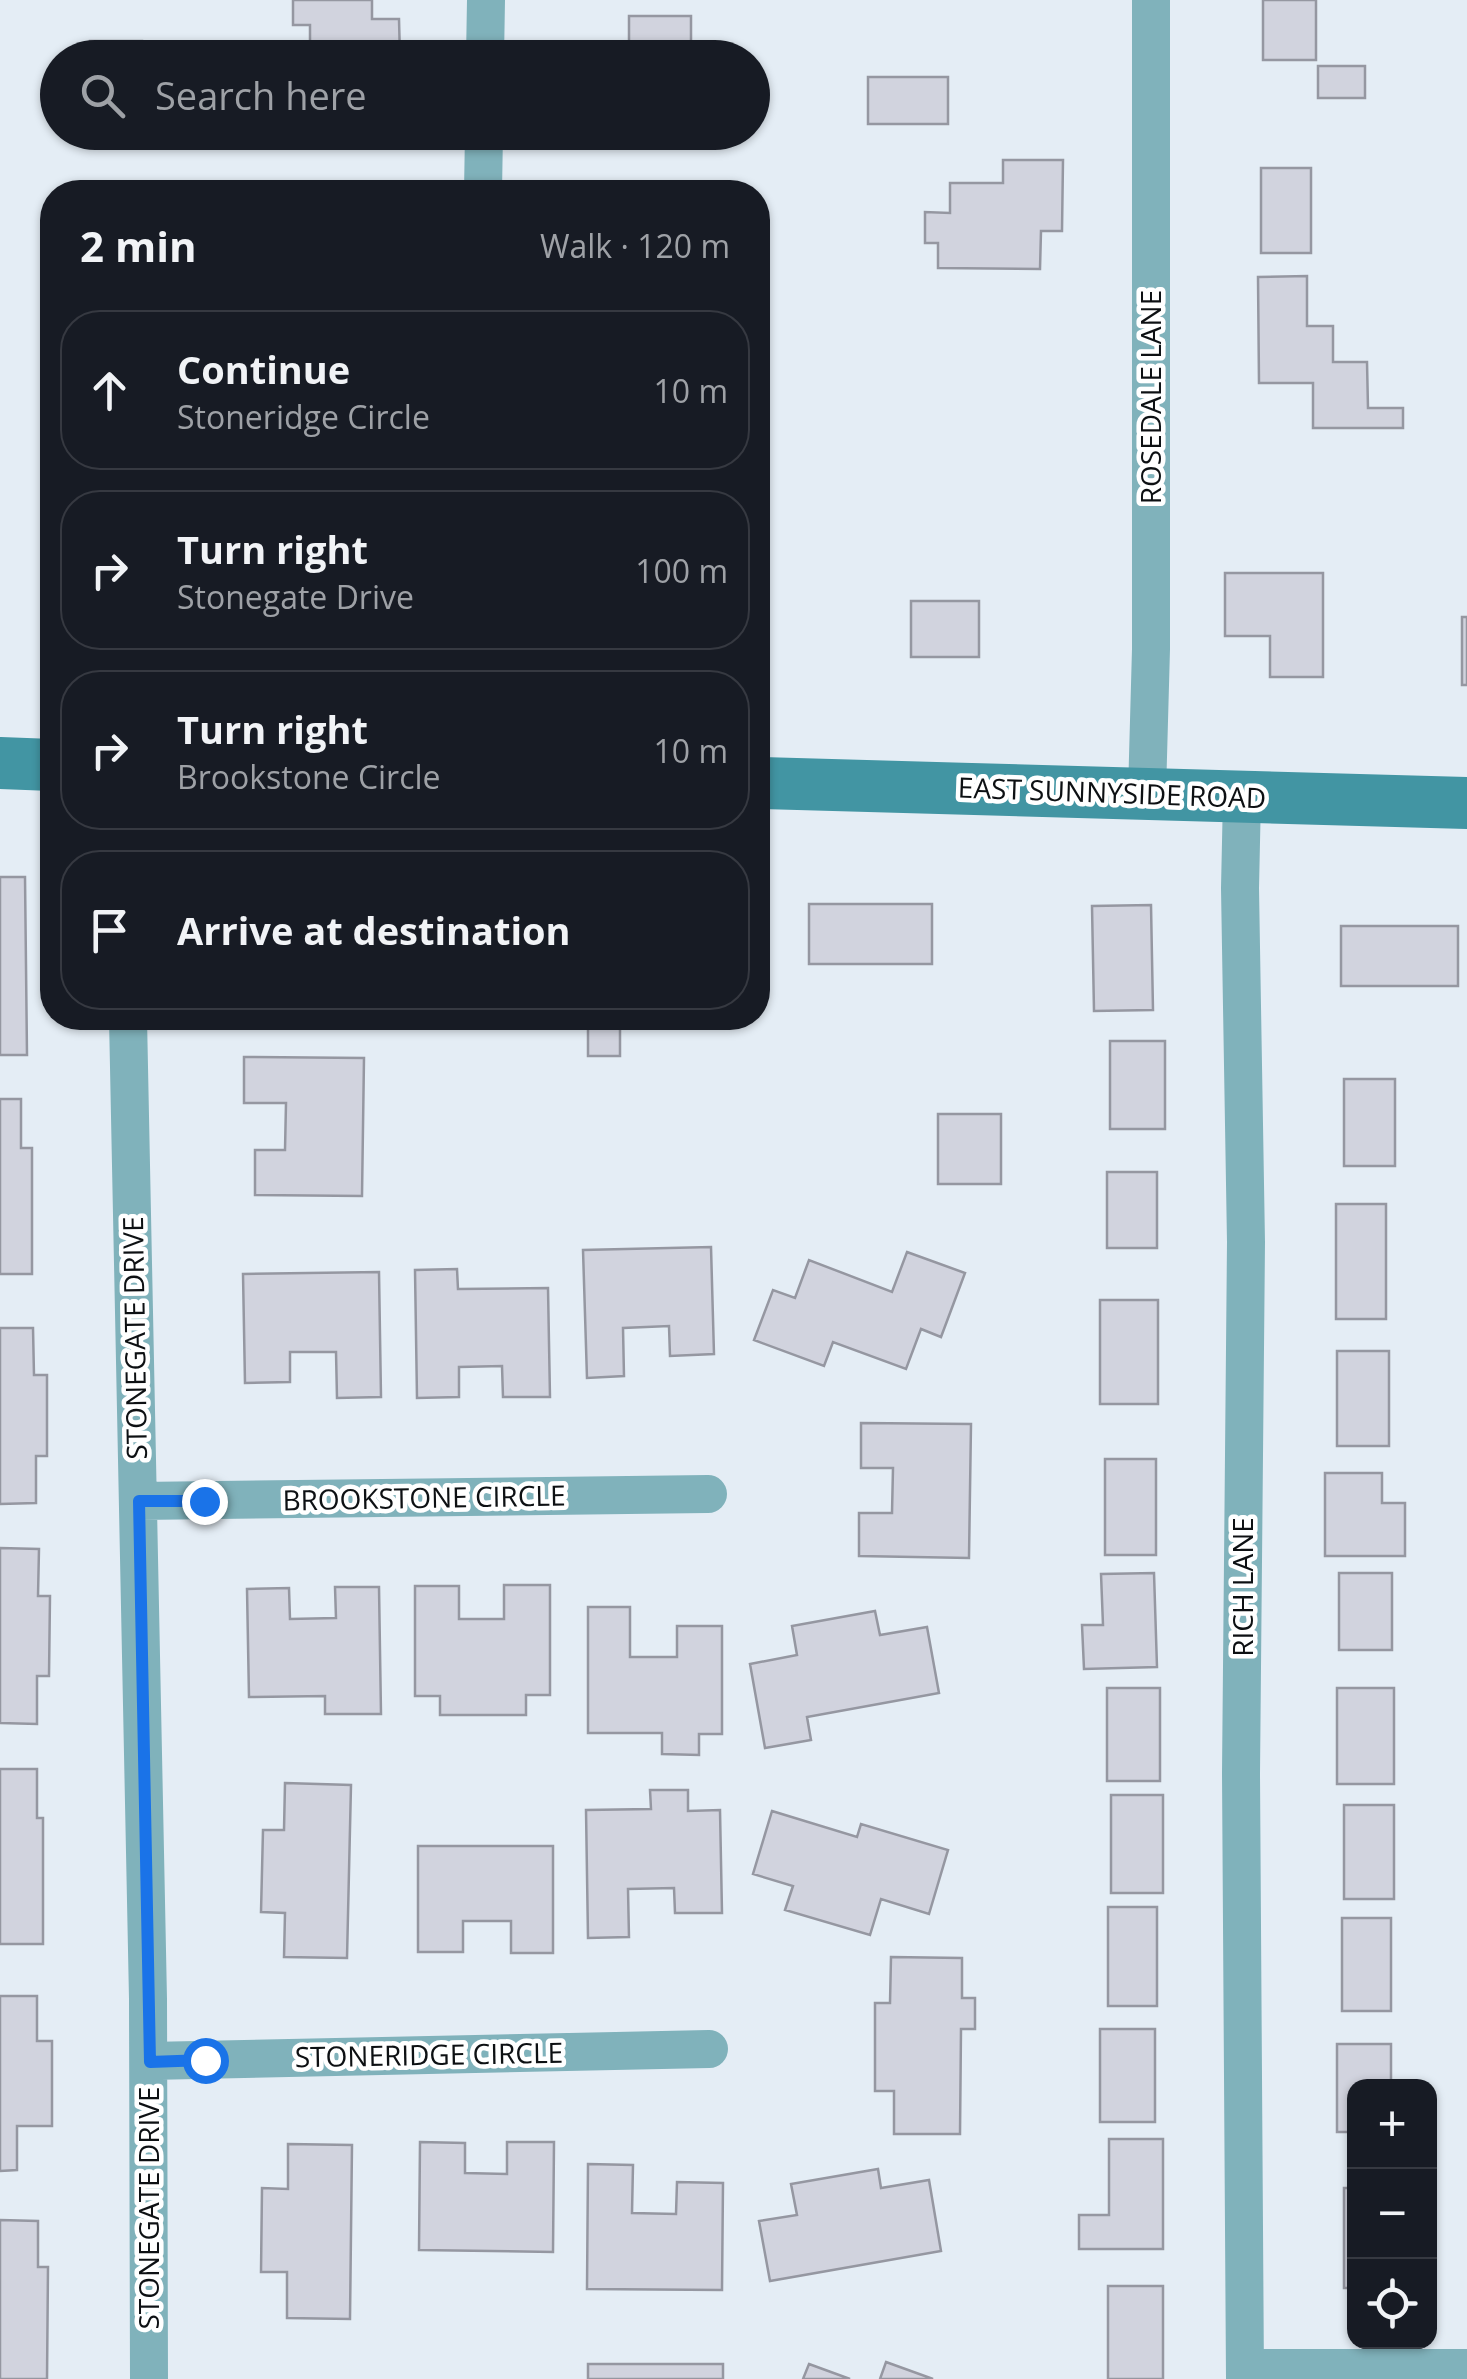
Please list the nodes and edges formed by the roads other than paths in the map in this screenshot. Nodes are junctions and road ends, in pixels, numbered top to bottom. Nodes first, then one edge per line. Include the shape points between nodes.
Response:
1 (486, 0) edge
2 (1151, 0) edge
3 (485, 40) edge
4 (484, 150) edge
5 (483, 180) edge
6 (0, 763) edge
7 (40, 765) edge
8 (770, 783) edge
9 (1147, 794) junction
10 (1242, 796) junction
11 (1467, 803) edge
12 (128, 1030) edge
13 (708, 1494) dead end
14 (139, 1501) junction
15 (709, 2050) dead end
16 (150, 2062) junction
17 (1467, 2368) edge
18 (1245, 2374) edge
19 (150, 2379) edge

1 - 3 street
2 - 9 street, ROSEDALE LANE
4 - 5 street
6 - 7 main road
8 - 9 main road, EAST SUNNYSIDE ROAD
9 - 10 main road, EAST SUNNYSIDE ROAD
10 - 11 main road, EAST SUNNYSIDE ROAD
10 - 18 street, RICH LANE
12 - 14 street, STONEGATE DRIVE
13 - 14 street, BROOKSTONE CIRCLE
14 - 16 street, STONEGATE DRIVE
15 - 16 street, STONERIDGE CIRCLE
16 - 19 street, STONEGATE DRIVE
17 - 18 street

